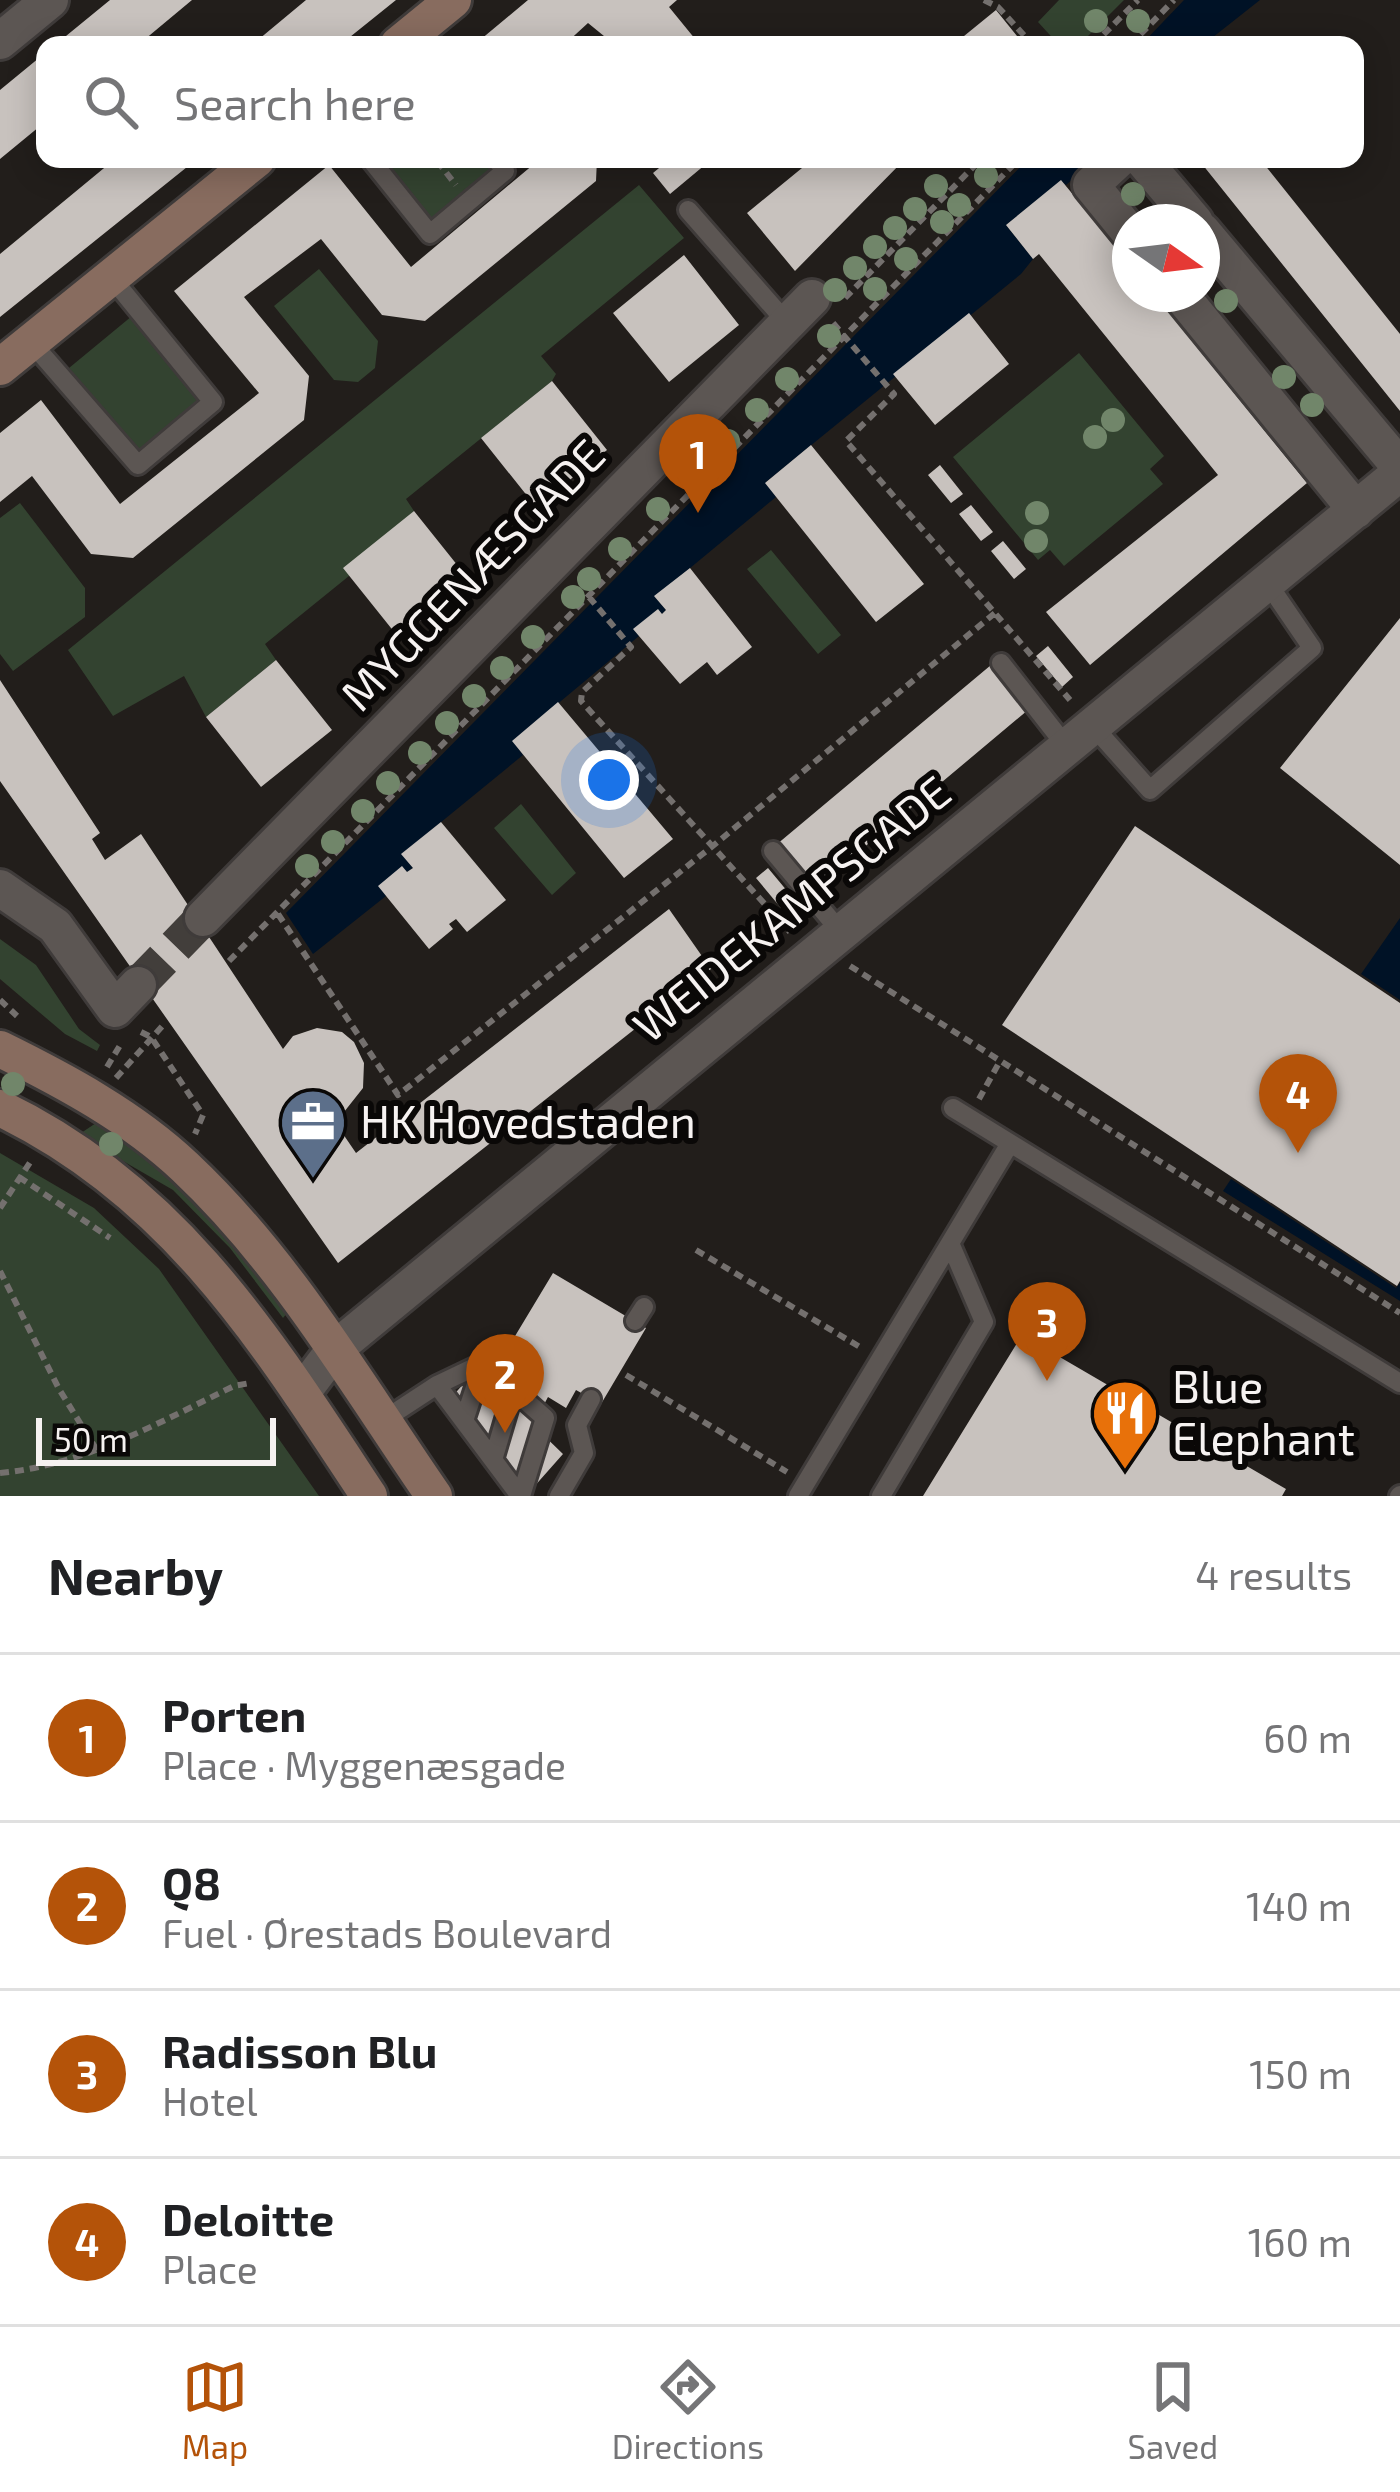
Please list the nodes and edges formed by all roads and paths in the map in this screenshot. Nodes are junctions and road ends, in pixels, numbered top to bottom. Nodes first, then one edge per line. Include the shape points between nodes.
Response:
1 (50, 0) edge
2 (453, 0) edge
3 (984, 0) edge
4 (1138, 0) edge
5 (1174, 0) edge
6 (412, 36) edge
7 (1025, 36) edge
8 (1103, 36) edge
9 (1139, 36) edge
10 (0, 40) edge
11 (246, 168) edge
12 (377, 168) edge
13 (503, 168) edge
14 (1010, 168) edge
15 (1112, 168) edge
16 (1132, 168) edge
17 (1174, 204) edge
18 (688, 210) dead end
19 (1112, 211) edge
20 (1220, 253) edge
21 (111, 277) junction
22 (800, 310) joint
23 (1195, 312) edge
24 (847, 339) junction
25 (31, 342) junction
26 (0, 367) edge
27 (1400, 470) edge
28 (1356, 510) junction
29 (1268, 582) junction
30 (591, 599) junction
31 (995, 613) junction
32 (1001, 663) dead end
33 (1079, 736) junction
34 (714, 845) junction
35 (773, 851) dead end
36 (0, 888) edge
37 (278, 914) junction
38 (203, 918) tunnel mouth
39 (824, 944) junction
40 (229, 961) dead end
41 (128, 1007) joint
42 (165, 1023) dead end
43 (0, 1049) edge
44 (1000, 1061) junction
45 (86, 1094) junction
46 (0, 1108) edge
47 (960, 1113) joint
48 (52, 1133) junction
49 (1010, 1144) junction
50 (183, 1165) junction
51 (19, 1178) junction
52 (0, 1208) edge
53 (110, 1238) dead end
54 (950, 1243) junction
55 (696, 1250) dead end
56 (0, 1271) edge
57 (1400, 1312) edge
58 (334, 1349) junction
59 (880, 1360) junction
60 (483, 1363) junction
61 (626, 1375) dead end
62 (250, 1383) dead end
63 (1400, 1383) edge
64 (437, 1385) junction
65 (514, 1390) junction
66 (301, 1394) junction
67 (591, 1399) dead end
68 (382, 1421) junction
69 (464, 1421) junction
70 (98, 1452) junction
71 (493, 1460) junction
72 (0, 1473) edge
73 (802, 1490) edge
74 (369, 1496) edge
75 (434, 1496) edge
76 (520, 1496) edge
77 (559, 1496) edge
78 (881, 1496) edge

1 - 10 street
2 - 6 street
3 - 7 path
4 - 8 path
5 - 9 path
11 - 21 street
12 - 13 lane via 430,234
14 - 24 path
15 - 19 street via 1090,185
16 - 17 street
18 - 22 lane
20 - 27 street, WEIDEKAMPSGADE
21 - 25 street
21 - 25 lane via 213,402 138,465
22 - 38 street, MYGGENÆSGADE
23 - 28 street
24 - 30 path
24 - 31 path via 894,394 846,441
25 - 26 street
27 - 28 street, WEIDEKAMPSGADE
28 - 29 street, WEIDEKAMPSGADE
29 - 33 street, WEIDEKAMPSGADE
29 - 33 lane via 1312,648 1150,790
30 - 34 path via 630,649 581,700
30 - 37 path
31 - 33 path
31 - 34 path
32 - 33 lane
33 - 39 street, WEIDEKAMPSGADE
34 - 37 path via 398,1096
34 - 39 path
35 - 39 lane
36 - 41 street via 55,926
37 - 40 path
39 - 44 path
39 - 58 street, WEIDEKAMPSGADE
41 - 45 path
42 - 50 path via 151,1037 202,1115
43 - 45 street
44 - 47 path
44 - 57 path
45 - 50 street
46 - 48 street
47 - 49 lane
48 - 51 path
48 - 66 street via 203,1262
49 - 54 lane
49 - 63 lane
50 - 58 street via 266,1252
51 - 52 path
51 - 53 path
54 - 59 lane
54 - 78 lane via 984,1322
55 - 59 path
56 - 70 path
58 - 66 street, WEIDEKAMPSGADE
58 - 68 street
59 - 73 lane
60 - 64 lane
60 - 65 lane
60 - 69 lane
61 - 73 path
62 - 70 path
64 - 68 lane
64 - 69 lane
65 - 71 lane
65 - 76 lane via 545,1418
66 - 74 street
67 - 77 lane via 577,1425 584,1453
68 - 75 street
69 - 71 lane
70 - 72 path
71 - 76 lane

